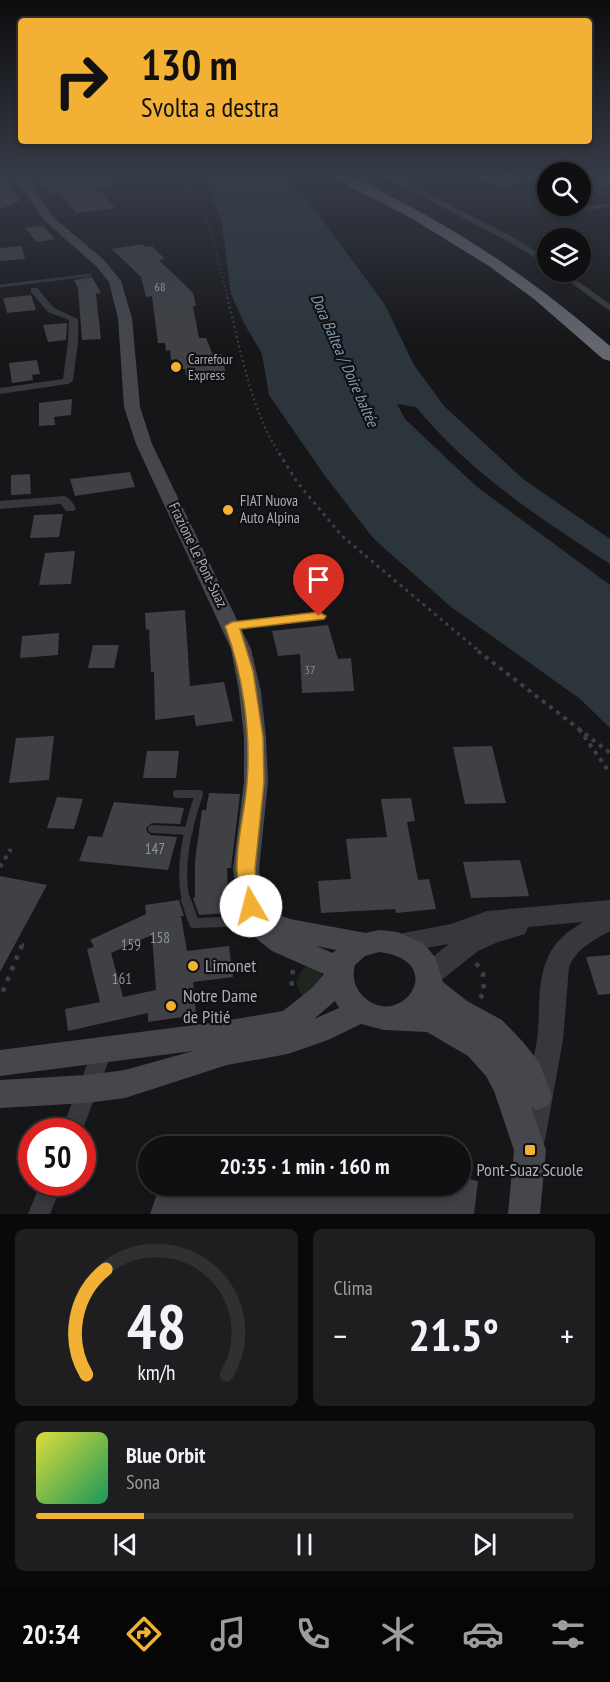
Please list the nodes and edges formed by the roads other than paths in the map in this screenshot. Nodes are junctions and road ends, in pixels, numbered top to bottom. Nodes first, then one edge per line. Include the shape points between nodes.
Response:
1 (63, 231) edge
2 (444, 231) edge
3 (459, 231) edge
4 (494, 231) edge
5 (537, 256) edge
6 (574, 282) edge
7 (34, 290) dead end
8 (610, 308) edge
9 (610, 341) edge
10 (610, 355) edge
11 (0, 391) edge
12 (0, 505) edge
13 (70, 507) dead end
14 (319, 616) dead end
15 (232, 626) junction
16 (177, 794) dead end
17 (152, 830) dead end
18 (189, 831) junction
19 (610, 910) edge
20 (258, 917) junction
21 (610, 919) edge
22 (397, 943) junction
23 (365, 944) junction
24 (340, 972) junction
25 (430, 980) junction
26 (360, 1011) junction
27 (392, 1018) junction
28 (102, 1052) junction
29 (0, 1063) edge
30 (87, 1089) junction
31 (0, 1094) edge
32 (537, 1096) junction
33 (77, 1118) edge
34 (530, 1150) junction
35 (46, 1196) edge
36 (39, 1214) edge
37 (524, 1214) edge

1 - 15 main road, Frazione Le Pont-Suaz via 115,281 125,318 132,407 144,444
2 - 10 highway via 496,263
3 - 9 highway via 563,301
4 - 5 street
6 - 8 street
7 - 11 street via 51,310 73,319 68,381
12 - 13 street via 64,500
14 - 15 lane
15 - 20 main road, Frazione Le Pont-Suaz via 246,671 255,737 256,782 246,869 248,895
16 - 18 lane via 199,794
17 - 18 lane
18 - 20 lane via 184,885 187,912 194,923
19 - 22 street via 487,921 452,934
20 - 23 main road via 289,930
20 - 24 main road via 266,931 281,943
21 - 25 street via 527,925 489,934 462,947
21 - 32 street via 569,945 560,959 550,1040
22 - 23 main road
22 - 25 main road via 418,954
23 - 24 main road via 347,953
24 - 26 main road via 341,989
24 - 28 main road via 316,1002 290,1022
25 - 27 main road via 427,996 413,1011
25 - 32 main road via 467,1016 492,1029 513,1050 529,1071
26 - 27 main road
26 - 30 main road via 288,1041 226,1052 163,1074
27 - 34 main road via 426,1019 439,1024 476,1043 493,1059 508,1086
28 - 29 main road
28 - 30 street
30 - 31 main road
30 - 33 street
32 - 34 street
34 - 37 main road
35 - 36 street

